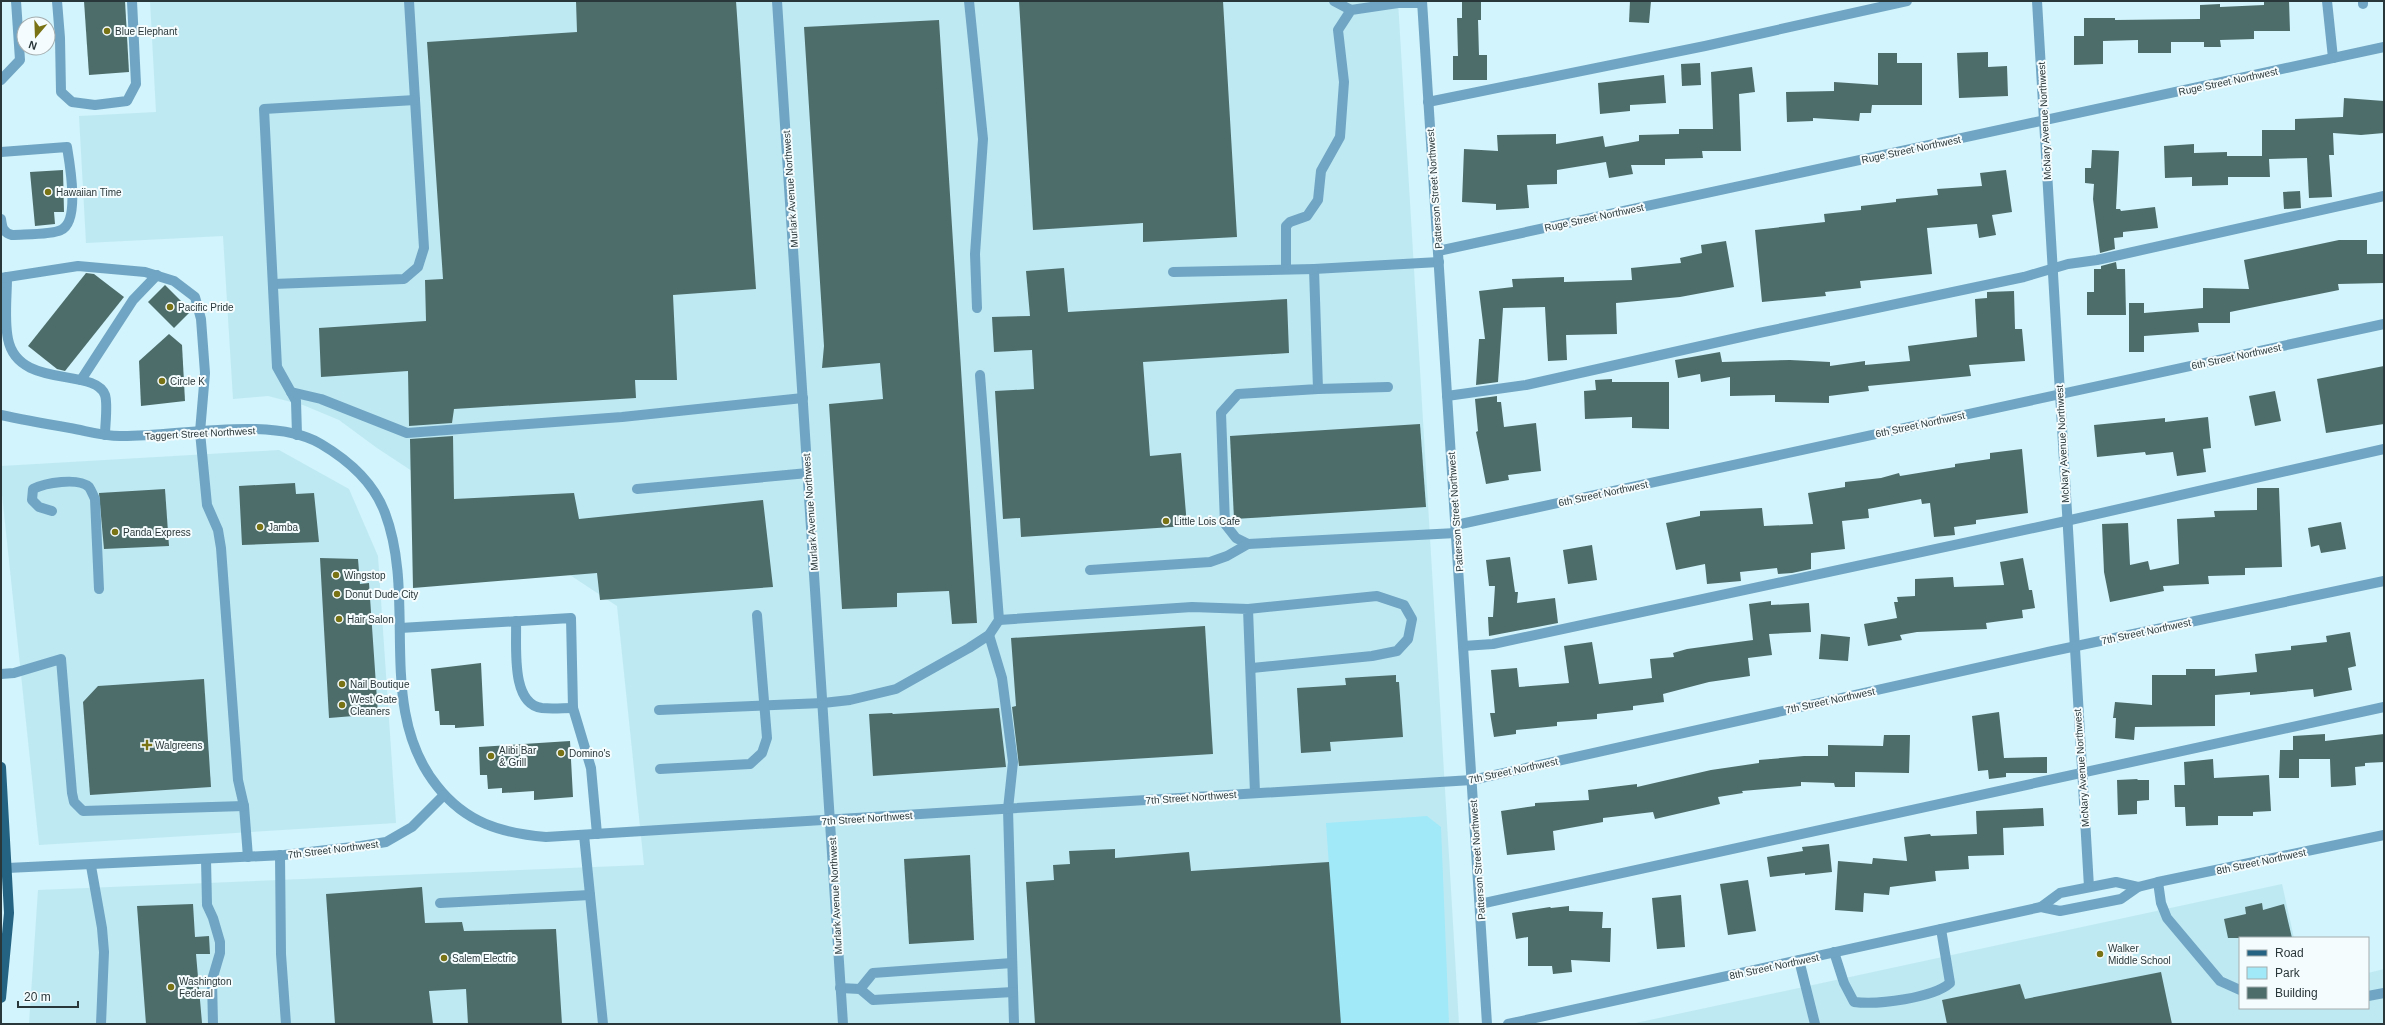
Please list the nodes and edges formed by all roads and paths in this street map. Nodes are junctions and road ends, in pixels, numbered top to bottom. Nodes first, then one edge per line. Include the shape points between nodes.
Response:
1 (16, 1) edge
2 (57, 1) edge
3 (132, 1) edge
4 (409, 1) edge
5 (777, 1) edge
6 (968, 1) edge
7 (1334, 1) edge
8 (1907, 1) edge
9 (2037, 1) edge
10 (2327, 1) edge
11 (1422, 2) edge
12 (1350, 10) junction
13 (2384, 47) edge
14 (2333, 58) junction
15 (1, 80) edge
16 (415, 100) junction
17 (1428, 102) junction
18 (2044, 120) junction
19 (1, 152) edge
20 (2384, 196) edge
21 (1, 224) edge
22 (1438, 251) junction
23 (1438, 262) junction
24 (1286, 269) junction
25 (1314, 269) junction
26 (2052, 269) junction
27 (1173, 272) dead end
28 (157, 276) junction
29 (4, 278) edge
30 (273, 284) junction
31 (977, 308) dead end
32 (2384, 324) edge
33 (980, 375) dead end
34 (81, 380) junction
35 (1388, 387) dead end
36 (1318, 389) junction
37 (291, 392) junction
38 (2059, 394) junction
39 (1447, 396) junction
40 (803, 398) junction
41 (1, 415) edge
42 (200, 432) junction
43 (106, 435) junction
44 (297, 435) junction
45 (2384, 449) edge
46 (808, 473) junction
47 (637, 489) dead end
48 (52, 511) dead end
49 (2066, 521) junction
50 (1456, 529) junction
51 (1248, 544) junction
52 (1090, 570) dead end
53 (2384, 581) edge
54 (99, 589) dead end
55 (1248, 609) junction
56 (758, 615) dead end
57 (999, 620) junction
58 (516, 621) junction
59 (400, 628) junction
60 (989, 635) junction
61 (1463, 646) junction
62 (2074, 647) junction
63 (1252, 668) junction
64 (1, 674) edge
65 (823, 703) junction
66 (766, 705) junction
67 (2384, 707) edge
68 (573, 708) junction
69 (659, 710) dead end
70 (1, 767) edge
71 (660, 769) dead end
72 (2081, 772) junction
73 (1472, 780) junction
74 (1255, 793) junction
75 (444, 795) junction
76 (244, 806) junction
77 (1008, 809) junction
78 (830, 820) junction
79 (596, 834) junction
80 (584, 835) junction
81 (2384, 835) edge
82 (280, 855) junction
83 (248, 857) junction
84 (206, 859) junction
85 (91, 866) junction
86 (7, 868) junction
87 (2158, 882) junction
88 (2089, 887) junction
89 (2138, 887) junction
90 (590, 895) junction
91 (440, 903) dead end
92 (1480, 904) junction
93 (2041, 907) junction
94 (1940, 929) junction
95 (1834, 952) junction
96 (1800, 960) junction
97 (1012, 963) junction
98 (840, 988) junction
99 (860, 989) junction
100 (2239, 990) edge
101 (1013, 992) junction
102 (2384, 993) edge
103 (2369, 996) edge
104 (1, 998) edge
105 (101, 1024) edge
106 (213, 1024) edge
107 (286, 1024) edge
108 (603, 1024) edge
109 (843, 1024) edge
110 (1014, 1024) edge
111 (1487, 1024) edge
112 (1508, 1024) edge
113 (1815, 1024) edge

1 - 15 street via 20,60
2 - 3 street via 60,92 72,102 95,105 127,101 136,84
4 - 16 street
5 - 40 street, Murlark Avenue Northwest
6 - 31 street via 983,139 975,254
7 - 12 street
8 - 17 street via 1705,46
9 - 18 street, McNary Avenue Northwest
10 - 14 street
11 - 12 street
11 - 17 street, Patterson Street Northwest
12 - 24 street via 1338,30 1344,82 1340,137 1321,171 1318,200 1307,216 1286,226
13 - 14 street, Ruge Street Northwest
14 - 18 street, Ruge Street Northwest
16 - 30 street via 424,248 418,267 404,279
16 - 30 street via 264,109
17 - 22 street, Patterson Street Northwest
18 - 22 street, Ruge Street Northwest
18 - 26 street, McNary Avenue Northwest
19 - 21 street via 67,148 71,168 72,209 71,219 60,231 12,235 7,234
20 - 26 street
22 - 23 street, Patterson Street Northwest
23 - 25 street
23 - 39 street, Patterson Street Northwest
24 - 25 street
24 - 27 street
25 - 36 street
26 - 38 street, McNary Avenue Northwest
26 - 39 street via 1526,385
28 - 29 street via 145,272 78,266
28 - 34 street via 133,300
28 - 42 street via 174,281 195,297 201,319 205,374
29 - 34 street via 8,339 18,360 44,374
30 - 37 street via 277,367
32 - 38 street, 6th Street Northwest
33 - 57 street
34 - 43 street via 99,387 105,395
35 - 36 street
36 - 51 street via 1238,394 1221,413 1225,524 1236,538
37 - 40 street via 321,399 407,433 622,417
37 - 44 street via 296,401
38 - 49 street, McNary Avenue Northwest
38 - 50 street, 6th Street Northwest
39 - 50 street, Patterson Street Northwest
40 - 46 street, Murlark Avenue Northwest
41 - 43 street, Taggert Street Northwest
42 - 43 street, Taggert Street Northwest
42 - 44 street, Taggert Street Northwest via 277,430
42 - 76 street via 207,505 218,530 221,548 238,780
44 - 59 street, Taggert Street Northwest via 319,443 343,458 369,484 385,511 395,543
45 - 49 street
46 - 47 street
46 - 65 street, Murlark Avenue Northwest
48 - 54 street via 39,507 32,500 33,489 47,482 79,483 89,487 95,499
49 - 61 street via 1493,644
49 - 62 street, McNary Avenue Northwest
50 - 51 street, 6th Street Northwest
50 - 61 street, Patterson Street Northwest
51 - 52 street via 1210,562
53 - 62 street, 7th Street Northwest
55 - 57 street via 1192,607
55 - 63 street
55 - 63 street via 1377,596 1404,605 1412,619 1408,639 1397,651 1372,656
56 - 66 street
57 - 60 street
58 - 59 street
58 - 68 street via 519,686 525,698 529,703 542,708
58 - 68 street via 571,618
59 - 75 street, Taggert Street Northwest via 404,708 415,754
60 - 65 street via 896,690
60 - 77 street via 1002,678 1013,762
61 - 73 street, Patterson Street Northwest
62 - 72 street, McNary Avenue Northwest
62 - 73 street, 7th Street Northwest
63 - 74 street
64 - 76 street via 14,673 61,659 72,793 74,802 83,811
65 - 66 street
65 - 78 street, Murlark Avenue Northwest
66 - 69 street
66 - 71 street via 767,738 762,753 750,764
67 - 72 street
68 - 79 street via 591,768
70 - 86 main road
72 - 88 street, McNary Avenue Northwest
72 - 92 street
73 - 74 street, 7th Street Northwest
73 - 92 street, Patterson Street Northwest
74 - 77 street, 7th Street Northwest
75 - 80 street, 7th Street Northwest via 464,813 488,826 514,834 546,837
75 - 82 street, 7th Street Northwest via 412,826 386,842
76 - 83 street
77 - 78 street, 7th Street Northwest
77 - 97 street
78 - 79 street, 7th Street Northwest
78 - 98 street, Murlark Avenue Northwest
79 - 80 street, 7th Street Northwest
80 - 90 street
81 - 87 street, 8th Street Northwest
82 - 83 street, 7th Street Northwest
82 - 107 street via 281,954
83 - 84 street, 7th Street Northwest
84 - 85 street, 7th Street Northwest
84 - 106 street via 207,905 220,942 220,953 212,980
85 - 86 street, 7th Street Northwest
85 - 105 street via 104,952
86 - 104 main road via 9,913
87 - 89 street, 8th Street Northwest
87 - 100 street via 2167,918 2220,980
88 - 89 street, 8th Street Northwest via 2116,882
88 - 93 street, 8th Street Northwest via 2060,893
89 - 93 street, 8th Street Northwest via 2121,899 2060,911
90 - 91 street
90 - 108 street
92 - 111 street, Patterson Street Northwest
93 - 94 street, 8th Street Northwest
94 - 95 street, 8th Street Northwest
94 - 95 street via 1950,982 1942,990 1887,1002 1854,1002 1844,983
95 - 96 street, 8th Street Northwest
96 - 112 street, 8th Street Northwest
96 - 113 street
97 - 99 street via 873,973
97 - 101 street
98 - 99 street
98 - 109 street, Murlark Avenue Northwest
99 - 101 street via 873,1000
101 - 110 street
102 - 103 street

